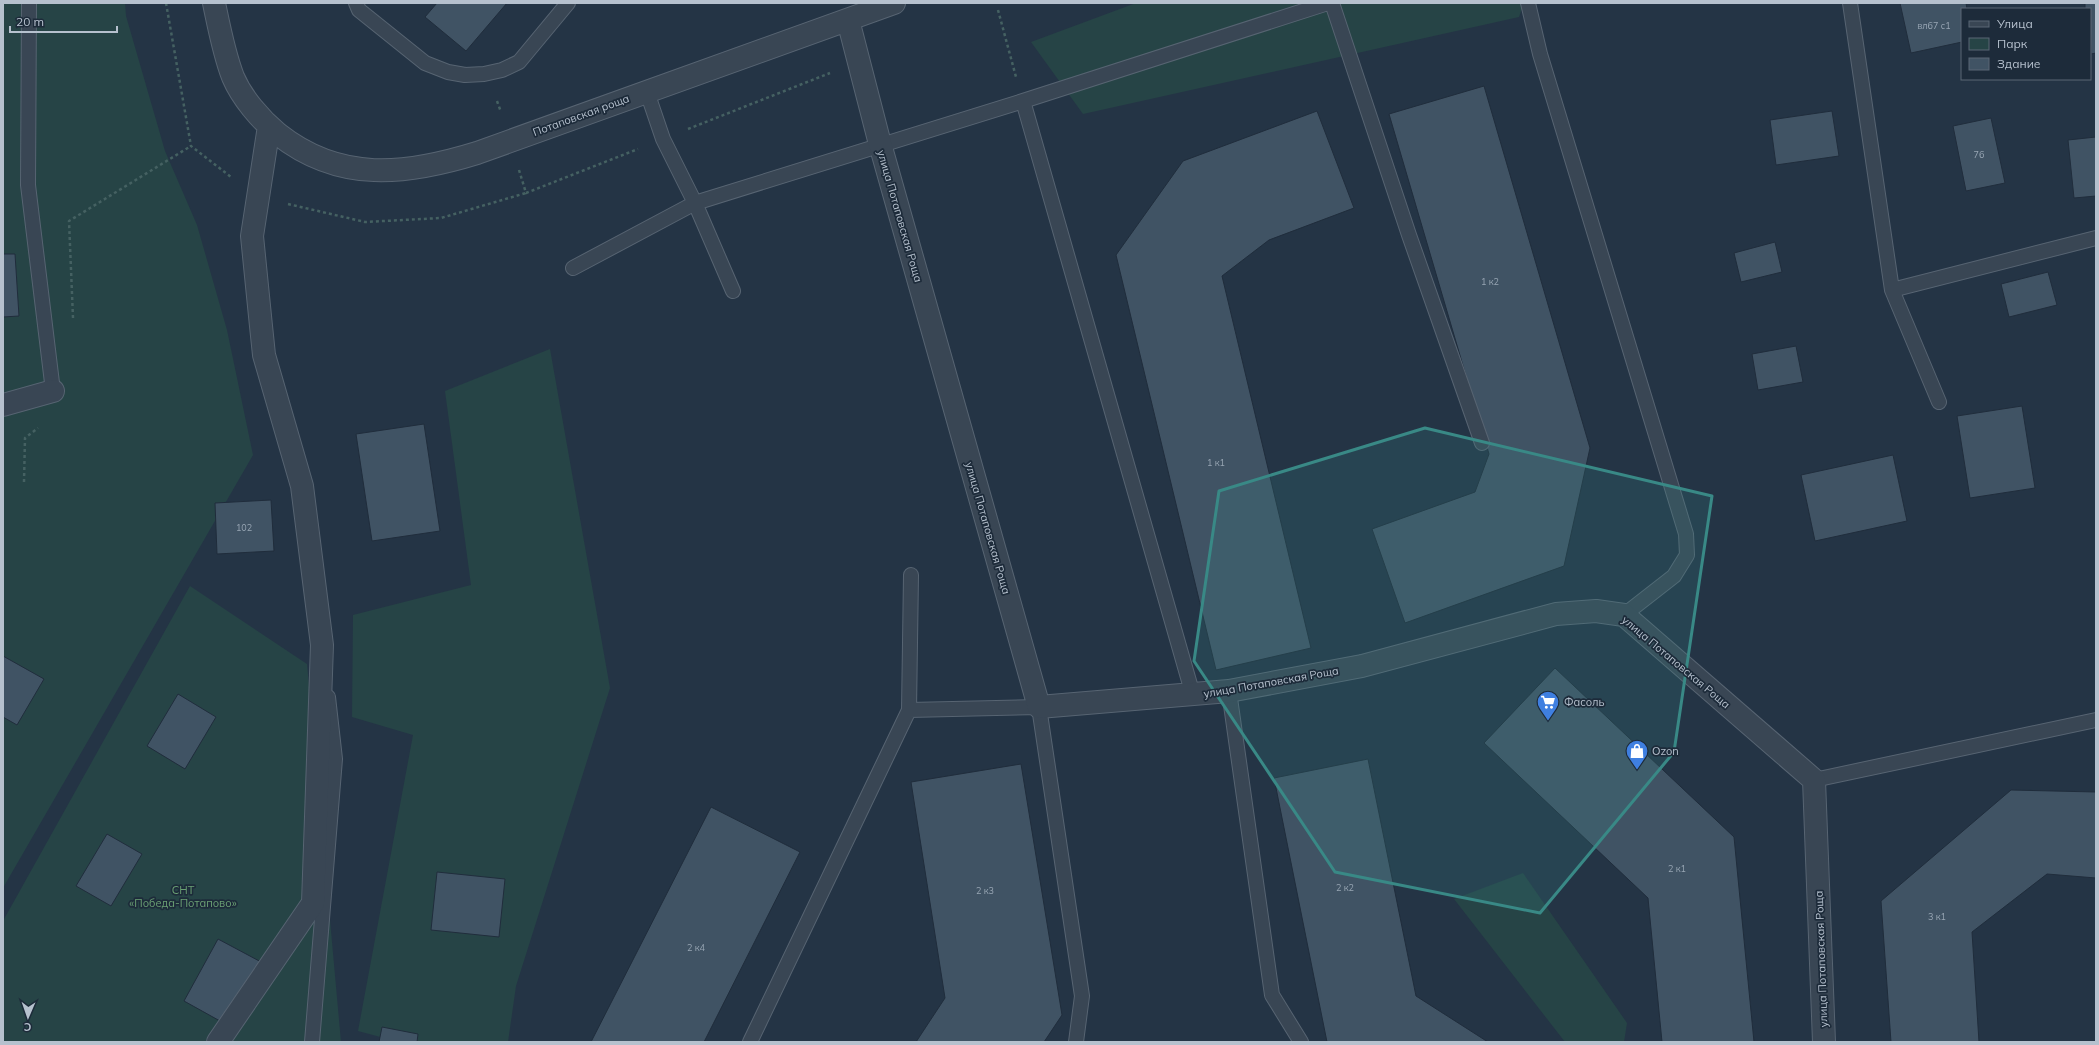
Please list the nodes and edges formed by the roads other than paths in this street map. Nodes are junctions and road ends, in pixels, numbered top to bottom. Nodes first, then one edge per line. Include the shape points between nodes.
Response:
1 (29, 3) edge
2 (214, 3) edge
3 (356, 3) edge
4 (568, 3) edge
5 (894, 3) edge
6 (1328, 3) edge
7 (1332, 3) edge
8 (1528, 3) edge
9 (1850, 3) edge
10 (848, 20) junction
11 (647, 92) junction
12 (1023, 101) junction
13 (269, 126) junction
14 (880, 144) junction
15 (695, 203) junction
16 (2096, 238) edge
17 (573, 268) dead end
18 (1892, 290) junction
19 (733, 291) dead end
20 (53, 391) joint
21 (1939, 402) dead end
22 (3, 405) edge
23 (1482, 443) dead end
24 (911, 575) dead end
25 (1624, 615) junction
26 (322, 645) junction
27 (1230, 691) junction
28 (1192, 695) junction
29 (1039, 707) junction
30 (909, 710) junction
31 (2096, 720) edge
32 (1814, 780) junction
33 (218, 1042) edge
34 (312, 1042) edge
35 (750, 1042) edge
36 (1076, 1042) edge
37 (1302, 1042) edge
38 (1824, 1042) edge

1 - 20 lane via 28,185
2 - 13 street, Потаповская роща via 234,77 250,105
3 - 4 lane via 359,10 425,63 466,76 502,70 519,62
5 - 10 street, Потаповская роща
6 - 12 lane
7 - 23 lane via 1409,236
8 - 25 lane via 1540,54 1686,534 1687,555 1674,576
9 - 18 lane
10 - 11 street, Потаповская роща
10 - 14 street, улица Потаповская Роща
11 - 13 street, Потаповская роща via 477,153 416,169 383,171 346,167 319,159 296,148
11 - 15 lane via 663,139
12 - 14 lane
12 - 28 lane
13 - 26 street via 252,236 261,326 264,355 302,486
14 - 15 lane
14 - 29 street, улица Потаповская Роща
15 - 17 lane
15 - 19 lane
16 - 18 lane
18 - 21 lane
20 - 22 street
24 - 30 lane
25 - 27 street, улица Потаповская Роща via 1596,611 1556,614 1362,666
25 - 32 street, улица Потаповская Роща
26 - 33 street via 313,903
26 - 34 lane via 335,759
27 - 28 street, улица Потаповская Роща
27 - 37 lane via 1272,995
28 - 29 street, улица Потаповская Роща
29 - 30 lane
29 - 36 lane via 1082,996
30 - 35 lane
31 - 32 lane
32 - 38 street, улица Потаповская Роща

